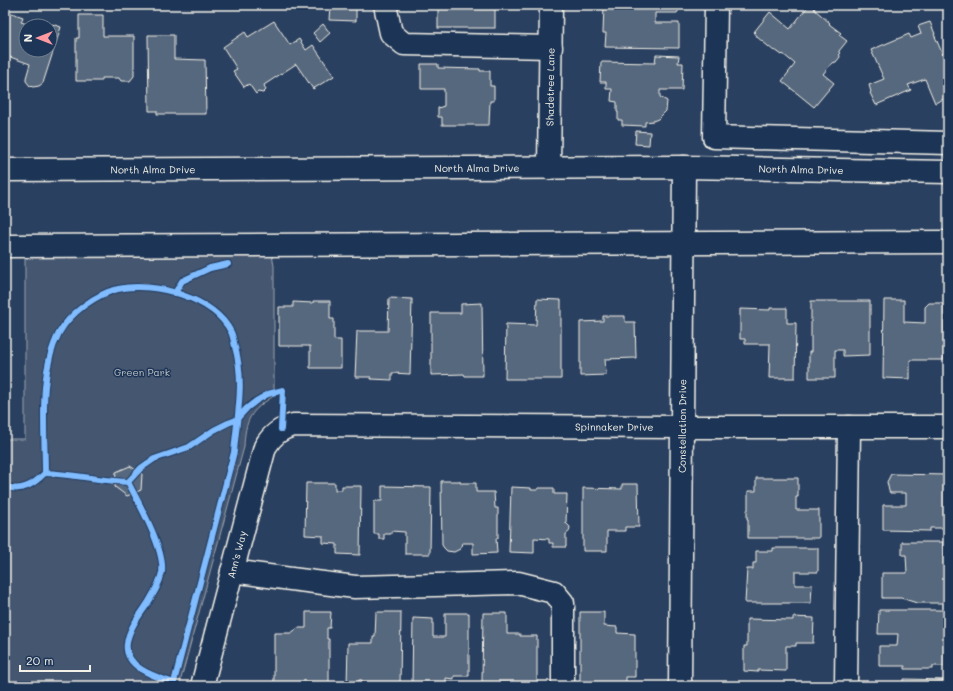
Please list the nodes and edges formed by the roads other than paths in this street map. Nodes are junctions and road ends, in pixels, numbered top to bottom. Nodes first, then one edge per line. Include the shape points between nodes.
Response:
1 (385, 5) edge
2 (551, 5) edge
3 (716, 5) edge
4 (551, 47) junction
5 (948, 143) edge
6 (684, 167) junction
7 (549, 168) junction
8 (5, 170) edge
9 (948, 172) edge
10 (684, 242) junction
11 (948, 242) edge
12 (5, 246) edge
13 (682, 427) junction
14 (849, 427) junction
15 (948, 427) edge
16 (281, 429) joint
17 (232, 571) junction
18 (202, 686) edge
19 (563, 686) edge
20 (680, 686) edge
21 (846, 686) edge

1 - 4 main road via 390,33 404,44
2 - 4 main road, Shadetree Lane
3 - 5 main road via 714,137
4 - 7 main road, Shadetree Lane
6 - 7 main road, North Alma Drive
6 - 9 main road, North Alma Drive
6 - 10 main road, Constellation Drive
7 - 8 main road, North Alma Drive
10 - 11 main road
10 - 12 main road
10 - 13 main road, Constellation Drive
13 - 14 main road, Spinnaker Drive
13 - 16 main road, Spinnaker Drive via 293,424
13 - 20 main road, Constellation Drive
14 - 15 main road, Spinnaker Drive
14 - 21 main road
16 - 17 main road, Ann's Way via 272,436 265,447
17 - 18 main road, Ann's Way
17 - 19 main road via 355,587 518,583 554,592 563,603

